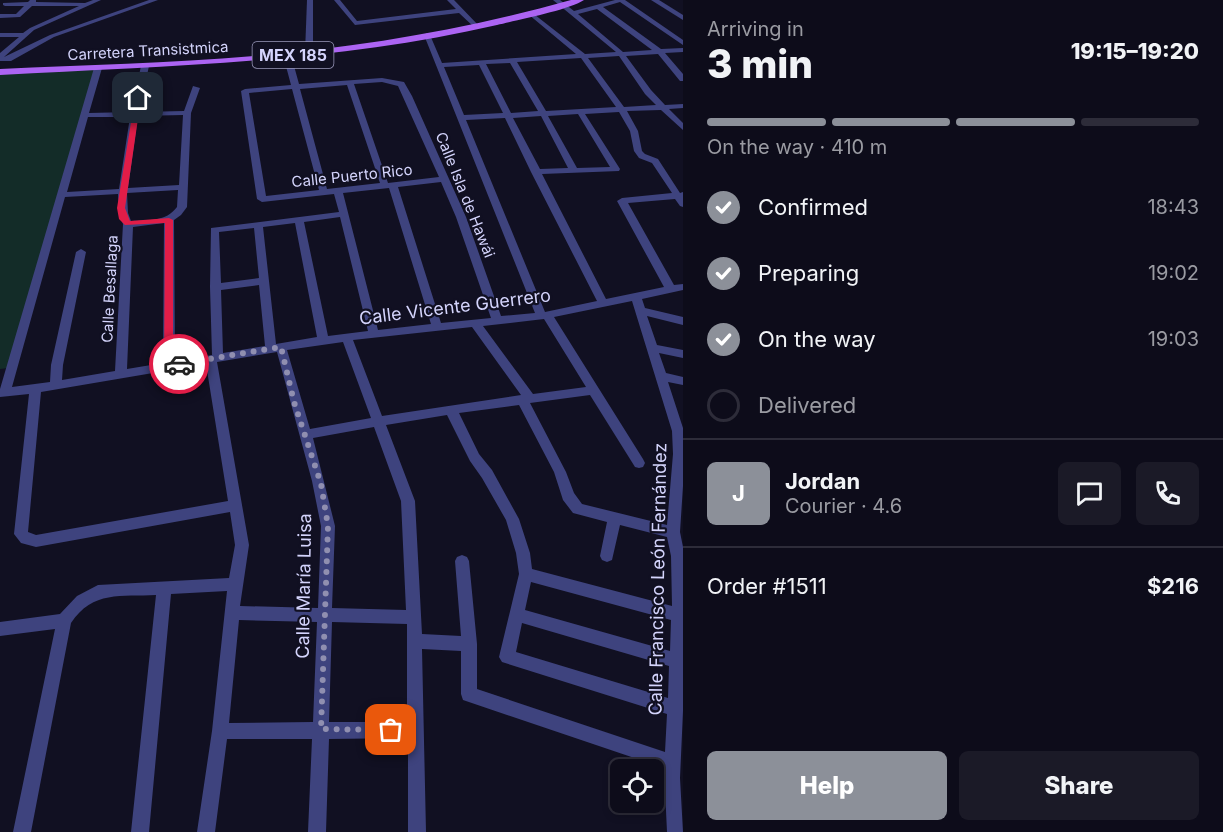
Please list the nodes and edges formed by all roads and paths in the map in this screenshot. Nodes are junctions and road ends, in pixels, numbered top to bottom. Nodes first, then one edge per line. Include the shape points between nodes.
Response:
1 (98, 0) edge
2 (155, 0) edge
3 (310, 0) edge
4 (337, 0) edge
5 (451, 0) edge
6 (580, 0) edge
7 (622, 0) edge
8 (654, 0) edge
9 (32, 2) edge
10 (4, 3) edge
11 (559, 3) edge
12 (88, 4) junction
13 (597, 6) junction
14 (460, 11) junction
15 (531, 13) junction
16 (572, 14) junction
17 (0, 16) edge
18 (683, 18) edge
19 (476, 26) junction
20 (0, 35) edge
21 (23, 35) junction
22 (427, 35) junction
23 (683, 43) edge
24 (683, 50) edge
25 (660, 52) junction
26 (309, 53) junction
27 (287, 55) junction
28 (623, 55) junction
29 (584, 57) junction
30 (0, 58) edge
31 (513, 63) junction
32 (482, 64) junction
33 (440, 65) junction
34 (145, 66) junction
35 (98, 68) junction
36 (0, 72) edge
37 (683, 79) edge
38 (350, 83) junction
39 (297, 87) junction
40 (196, 88) dead end
41 (683, 105) edge
42 (661, 106) junction
43 (622, 110) junction
44 (188, 113) junction
45 (581, 113) junction
46 (134, 114) junction
47 (543, 114) junction
48 (85, 115) junction
49 (507, 116) junction
50 (462, 118) junction
51 (683, 128) edge
52 (574, 171) junction
53 (535, 172) junction
54 (445, 179) junction
55 (389, 185) junction
56 (183, 187) junction
57 (123, 191) junction
58 (338, 191) junction
59 (324, 192) junction
60 (62, 195) junction
61 (681, 198) edge
62 (344, 214) junction
63 (299, 219) junction
64 (169, 220) junction
65 (128, 224) junction
66 (258, 225) junction
67 (81, 252) dead end
68 (264, 281) junction
69 (214, 287) junction
70 (683, 287) edge
71 (670, 288) junction
72 (636, 296) junction
73 (603, 303) junction
74 (639, 310) junction
75 (544, 316) junction
76 (497, 320) junction
77 (683, 321) edge
78 (476, 323) junction
79 (437, 327) junction
80 (374, 334) junction
81 (347, 338) junction
82 (323, 340) junction
83 (276, 348) junction
84 (652, 348) junction
85 (683, 354) edge
86 (220, 357) junction
87 (169, 365) junction
88 (121, 373) junction
89 (662, 376) junction
90 (683, 381) edge
91 (56, 385) junction
92 (35, 389) junction
93 (592, 390) junction
94 (3, 393) edge
95 (526, 398) junction
96 (451, 410) junction
97 (678, 410) edge
98 (378, 421) junction
99 (305, 435) junction
100 (681, 454) edge
101 (639, 463) dead end
102 (680, 502) edge
103 (236, 505) junction
104 (615, 518) junction
105 (673, 532) junction
106 (607, 556) dead end
107 (680, 556) edge
108 (462, 561) dead end
109 (526, 574) junction
110 (235, 584) junction
111 (164, 589) junction
112 (233, 614) junction
113 (517, 615) junction
114 (681, 616) edge
115 (324, 617) junction
116 (414, 617) junction
117 (64, 621) junction
118 (0, 629) edge
119 (414, 641) junction
120 (469, 644) junction
121 (678, 662) junction
122 (676, 709) junction
123 (321, 729) junction
124 (414, 730) junction
125 (220, 731) junction
126 (676, 773) edge
127 (22, 832) edge
128 (140, 832) edge
129 (206, 832) edge
130 (317, 832) edge
131 (417, 832) edge
132 (676, 832) edge

1 - 12 street
2 - 30 street via 52,36 8,59
3 - 26 street
4 - 14 street via 355,23
5 - 14 street
6 - 11 main road, Carretera Transistmica / MEX 185
7 - 13 street
7 - 23 street
8 - 18 street
9 - 10 street
9 - 12 street
9 - 17 street via 18,16
11 - 15 main road, Carretera Transistmica / MEX 185
11 - 16 street
12 - 21 street
13 - 16 street
13 - 25 street
14 - 19 street
15 - 19 main road, Carretera Transistmica / MEX 185
15 - 29 street
16 - 28 street
19 - 22 main road, Carretera Transistmica / MEX 185
20 - 21 street
21 - 30 street
22 - 26 main road, Carretera Transistmica / MEX 185
22 - 33 street
24 - 25 street
25 - 28 street
25 - 37 street
26 - 27 main road, Carretera Transistmica / MEX 185
27 - 34 main road, Carretera Transistmica / MEX 185
27 - 39 street
28 - 29 street
28 - 42 street
29 - 31 street
29 - 43 street
31 - 32 street
31 - 47 street
32 - 33 street
32 - 49 street
33 - 50 street
34 - 35 main road, Carretera Transistmica / MEX 185
34 - 46 street, Calle Besallaga
35 - 36 main road, Carretera Transistmica / MEX 185
35 - 48 street
38 - 39 street
38 - 54 street, Calle Isla de Hawái via 382,80 401,84
38 - 55 street
39 - 59 street
39 - 59 street, Calle Puerto Rico via 245,91 262,199
40 - 44 street
41 - 42 street
42 - 43 street
42 - 51 street
43 - 45 street
43 - 61 street via 634,131 638,151 655,161
44 - 46 street
44 - 56 street
45 - 47 street
45 - 52 street via 616,169
46 - 48 street
46 - 57 street, Calle Besallaga
47 - 49 street
47 - 52 street
48 - 60 street
49 - 50 street
49 - 53 street
50 - 75 street via 494,205
52 - 53 street
53 - 73 street
54 - 55 street, Calle Puerto Rico
54 - 76 street, Calle Isla de Hawái
55 - 58 street, Calle Puerto Rico
55 - 79 street
56 - 57 street
56 - 64 street via 182,207
57 - 60 street
57 - 65 street, Calle Besallaga via 121,208
58 - 59 street, Calle Puerto Rico
58 - 62 street
60 - 94 street
61 - 71 street via 622,201
62 - 63 street
62 - 80 street
63 - 66 street
63 - 82 street
64 - 65 street
64 - 87 street
65 - 88 street, Calle Besallaga
66 - 68 street, Calle María Luisa
66 - 69 street via 214,230
67 - 91 street
68 - 69 street
68 - 83 street, Calle María Luisa
69 - 86 street
70 - 71 street, Calle Vicente Guerrero
71 - 72 street, Calle Vicente Guerrero
72 - 73 street, Calle Vicente Guerrero
72 - 74 street, Calle Francisco León Fernández
73 - 75 street, Calle Vicente Guerrero
74 - 77 street
74 - 84 street, Calle Francisco León Fernández
75 - 76 street, Calle Vicente Guerrero
75 - 93 street
76 - 78 street, Calle Vicente Guerrero
78 - 79 street, Calle Vicente Guerrero
78 - 95 street
79 - 80 street, Calle Vicente Guerrero
80 - 81 street, Calle Vicente Guerrero
81 - 82 street, Calle Vicente Guerrero
81 - 98 street
82 - 83 street, Calle Vicente Guerrero
83 - 86 street, Calle Vicente Guerrero
83 - 99 street, Calle María Luisa
84 - 85 street
84 - 89 street, Calle Francisco León Fernández
86 - 87 street, Calle Vicente Guerrero
86 - 103 street
87 - 88 street, Calle Vicente Guerrero
88 - 91 street, Calle Vicente Guerrero
89 - 90 street
89 - 97 street, Calle Francisco León Fernández
91 - 92 street, Calle Vicente Guerrero
92 - 94 street, Calle Vicente Guerrero
92 - 103 street via 21,534 26,539 36,541
93 - 95 street
93 - 101 street
95 - 96 street
95 - 104 street via 568,496 578,510
96 - 98 street
96 - 109 street via 474,457 513,519
97 - 100 street, Calle Francisco León Fernández
98 - 99 street
98 - 116 street via 408,501
99 - 115 street, Calle María Luisa via 321,484 328,526
100 - 102 street, Calle Francisco León Fernández
102 - 105 street, Calle Francisco León Fernández
103 - 110 street via 242,545
104 - 105 street
104 - 106 street
105 - 107 street, Calle Francisco León Fernández
107 - 114 street, Calle Francisco León Fernández
108 - 120 street
109 - 113 street
109 - 114 street
110 - 111 street
110 - 112 street
111 - 117 street via 98,592 82,599
111 - 128 street
112 - 115 street
112 - 125 street
113 - 121 street
113 - 122 street via 507,657
114 - 121 street, Calle Francisco León Fernández
115 - 116 street
115 - 123 street, Calle María Luisa
116 - 119 street
117 - 118 street
117 - 127 street
119 - 120 street
119 - 124 street
120 - 126 street via 469,694
121 - 122 street, Calle Francisco León Fernández
122 - 126 street, Calle Francisco León Fernández
123 - 124 street
123 - 125 street
123 - 130 street, Calle María Luisa
124 - 131 street
125 - 129 street
126 - 132 street, Calle Francisco León Fernández

